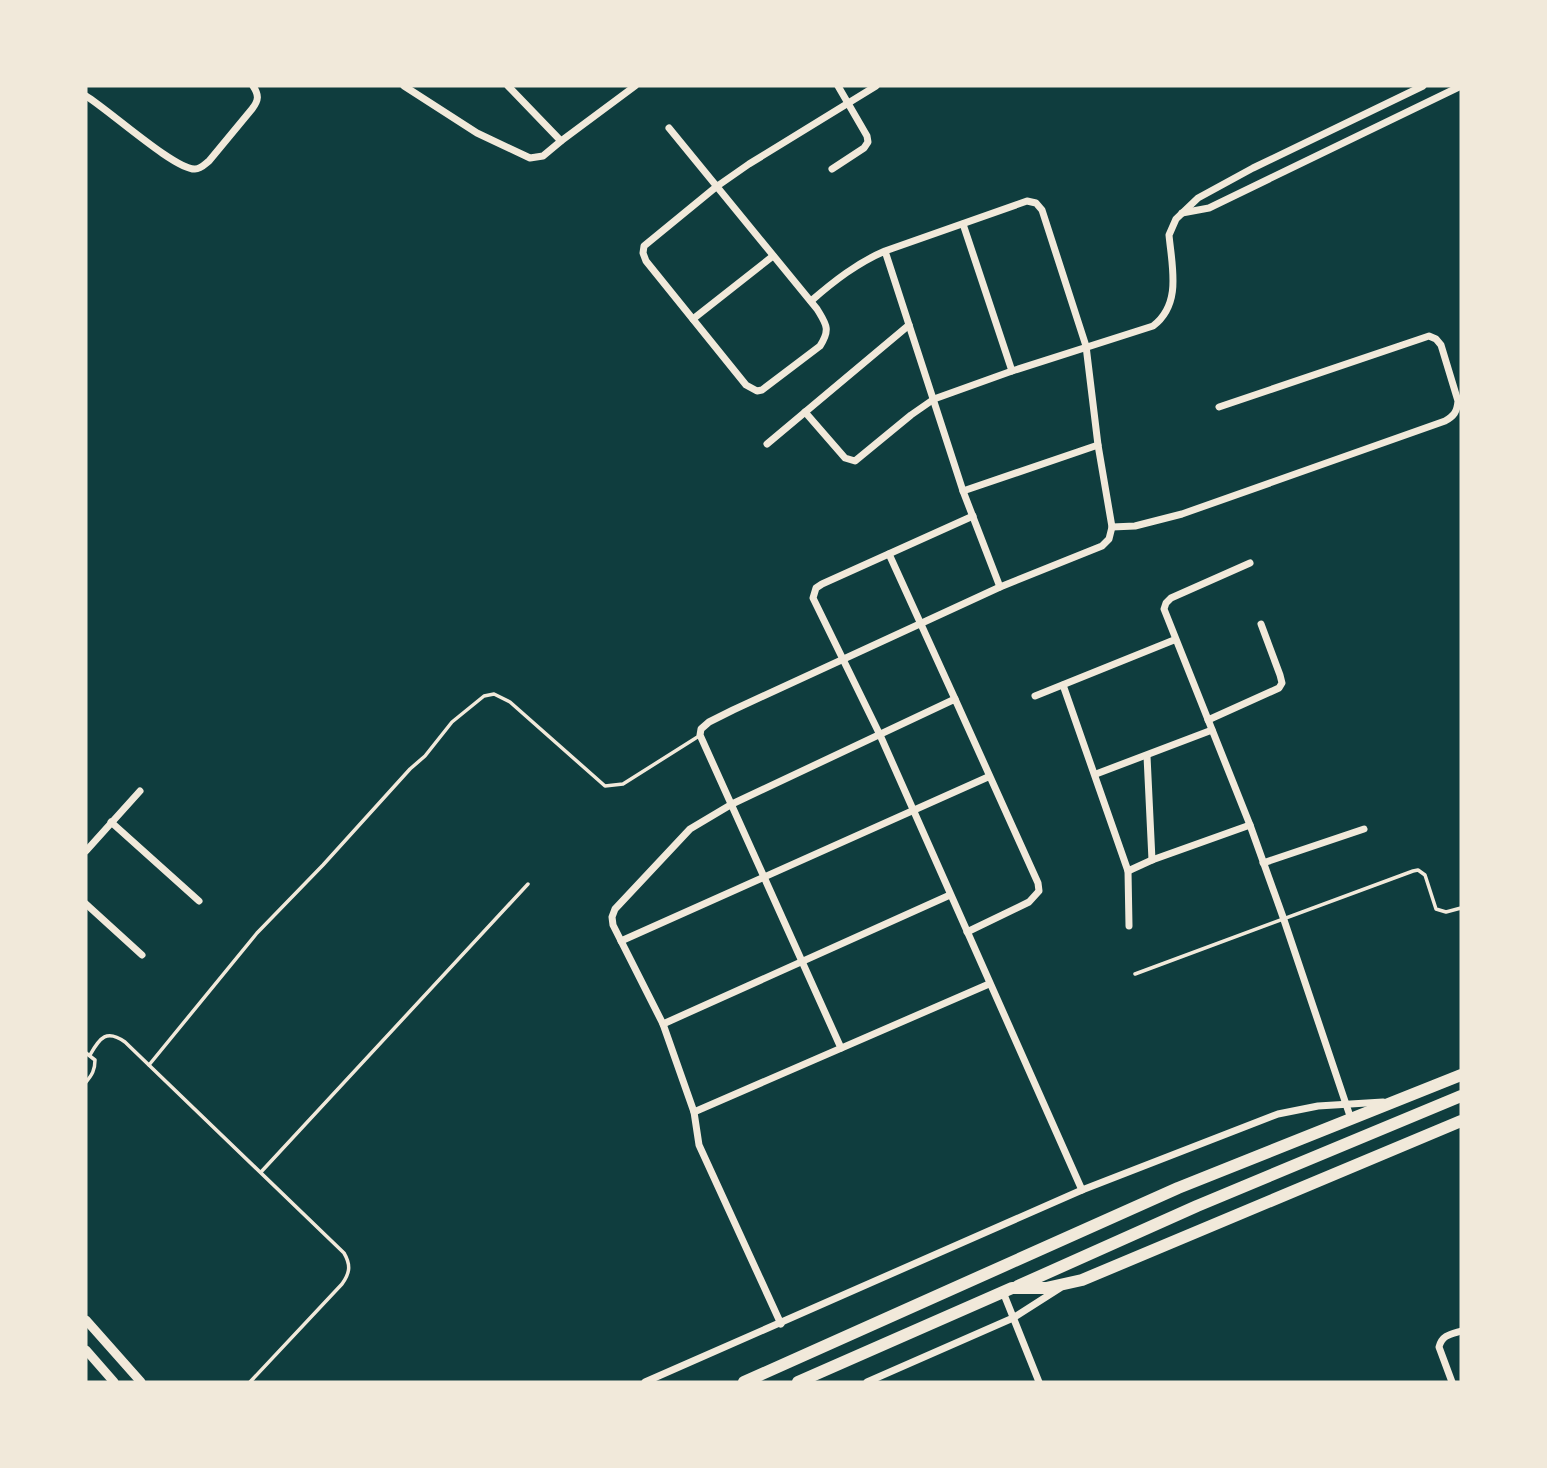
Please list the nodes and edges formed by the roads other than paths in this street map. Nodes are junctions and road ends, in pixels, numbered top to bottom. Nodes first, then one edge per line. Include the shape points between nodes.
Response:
1 (253, 86) edge
2 (404, 86) edge
3 (508, 86) edge
4 (635, 86) edge
5 (838, 86) edge
6 (876, 86) edge
7 (1423, 86) edge
8 (1461, 86) edge
9 (86, 96) edge
10 (849, 103) junction
11 (669, 128) dead end
12 (561, 141) junction
13 (832, 169) dead end
14 (716, 187) junction
15 (1182, 213) junction
16 (962, 224) junction
17 (885, 251) junction
18 (773, 256) junction
19 (810, 301) junction
20 (693, 319) junction
21 (909, 325) junction
22 (1086, 346) junction
23 (1012, 371) junction
24 (934, 399) junction
25 (1219, 407) dead end
26 (805, 412) junction
27 (767, 444) dead end
28 (1098, 445) junction
29 (963, 491) junction
30 (973, 516) junction
31 (1112, 527) junction
32 (889, 554) junction
33 (1250, 563) dead end
34 (1000, 587) junction
35 (920, 622) junction
36 (1261, 624) dead end
37 (1174, 640) junction
38 (843, 659) junction
39 (1063, 685) junction
40 (1035, 696) dead end
41 (955, 699) junction
42 (1208, 720) junction
43 (1212, 730) junction
44 (700, 735) junction
45 (880, 736) junction
46 (1147, 756) junction
47 (1096, 774) junction
48 (988, 777) junction
49 (140, 791) dead end
50 (732, 804) junction
51 (914, 811) junction
52 (111, 822) junction
53 (1250, 825) junction
54 (1364, 829) dead end
55 (86, 851) edge
56 (1152, 860) junction
57 (1264, 863) junction
58 (1128, 871) junction
59 (765, 878) junction
60 (528, 884) dead end
61 (950, 895) junction
62 (199, 901) dead end
63 (86, 904) edge
64 (1461, 908) edge
65 (1283, 917) junction
66 (1129, 926) dead end
67 (967, 932) junction
68 (621, 941) junction
69 (142, 955) dead end
70 (803, 960) junction
71 (1135, 974) dead end
72 (989, 984) junction
73 (663, 1024) junction
74 (841, 1048) junction
75 (88, 1054) edge
76 (149, 1065) junction
77 (1461, 1075) edge
78 (86, 1082) edge
79 (1461, 1096) edge
80 (1395, 1102) junction
81 (1345, 1103) junction
82 (694, 1112) junction
83 (1351, 1120) junction
84 (1461, 1121) edge
85 (261, 1172) junction
86 (1082, 1189) junction
87 (1063, 1286) junction
88 (1008, 1290) junction
89 (1013, 1318) junction
90 (86, 1320) edge
91 (781, 1324) junction
92 (1461, 1331) edge
93 (86, 1350) edge
94 (114, 1382) edge
95 (141, 1382) edge
96 (250, 1382) edge
97 (645, 1382) edge
98 (744, 1382) edge
99 (799, 1382) edge
100 (867, 1382) edge
101 (1039, 1382) edge
102 (1452, 1382) edge

1 - 9 street via 258,94 253,109 209,161 193,170 172,162
2 - 12 street via 477,133 530,158 544,156
3 - 12 street
4 - 12 street
5 - 10 street
6 - 10 street
7 - 15 street via 1253,168 1198,198
8 - 15 street via 1209,208
10 - 13 street via 868,142
10 - 14 street
11 - 14 street
14 - 18 street
14 - 20 street via 645,246 643,253
15 - 22 street via 1169,235 1174,290 1163,319
16 - 17 street
16 - 22 street via 1027,201 1036,203
16 - 23 street
17 - 19 street via 846,272
17 - 21 street
18 - 19 street
18 - 20 street
19 - 20 street via 826,323 827,335 820,346 757,391 746,385
21 - 24 street
21 - 26 street
22 - 23 street
22 - 28 street
23 - 24 street
24 - 26 street via 855,461 845,458
24 - 29 street
25 - 31 street via 1429,337 1441,345 1458,401 1446,421 1182,514
26 - 27 street
28 - 29 street
28 - 31 street
29 - 30 street
30 - 32 street
30 - 34 street
31 - 34 street via 1102,546
32 - 35 street
32 - 38 street via 822,584 813,593
33 - 37 street via 1166,603
34 - 35 street
35 - 38 street
35 - 41 street
36 - 42 street via 1282,683
37 - 39 street
37 - 42 street
38 - 44 street via 709,722
38 - 45 street
39 - 40 street
39 - 47 street
41 - 45 street
41 - 48 street
42 - 43 street
43 - 46 street
43 - 53 street
44 - 50 street
44 - 76 lane via 622,785 604,786 510,702 494,694 484,696 452,722 257,933
45 - 50 street
45 - 51 street
46 - 47 street
46 - 56 street
47 - 58 street
48 - 51 street
48 - 67 street via 1039,891 1028,902
49 - 52 street
50 - 59 street
50 - 68 street via 679,839 615,909 613,925
51 - 59 street
51 - 61 street
52 - 55 street
52 - 62 street
53 - 56 street
53 - 57 street
54 - 57 street
56 - 58 street
57 - 65 street
58 - 66 street
59 - 68 street
59 - 70 street
60 - 85 lane
61 - 67 street
61 - 70 street
63 - 69 street
64 - 65 lane via 1436,909 1425,876 1418,870
65 - 71 lane
65 - 81 street
67 - 72 street
68 - 73 street
70 - 73 street
70 - 74 street
72 - 74 street
72 - 86 street
73 - 82 street
74 - 82 street
75 - 76 lane via 100,1040 116,1036
75 - 78 lane via 95,1066
76 - 85 lane
77 - 80 highway
79 - 88 highway
80 - 81 street
80 - 83 highway
81 - 83 street
81 - 86 street via 1278,1115
82 - 91 street via 699,1145
83 - 98 highway via 1178,1188
84 - 87 highway
85 - 96 lane via 350,1263 342,1284
86 - 91 street
87 - 88 highway
87 - 89 street
88 - 89 street
88 - 99 highway
89 - 100 street
89 - 101 street
90 - 95 street
91 - 97 street
92 - 102 street via 1440,1341
93 - 94 street

